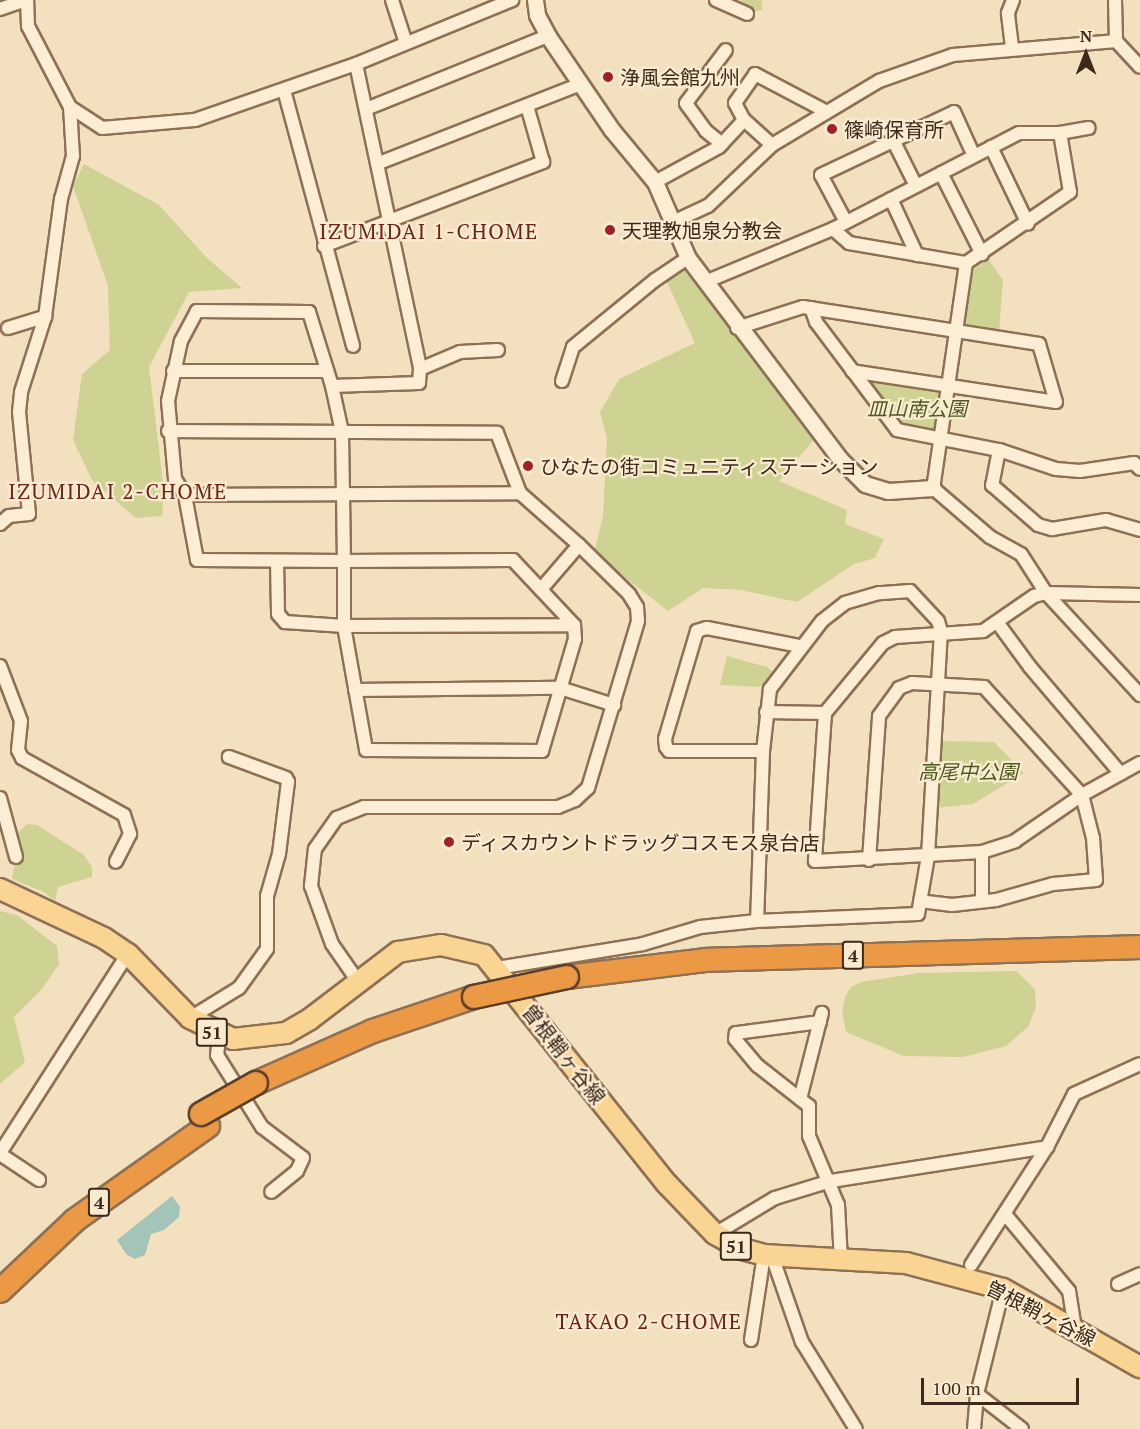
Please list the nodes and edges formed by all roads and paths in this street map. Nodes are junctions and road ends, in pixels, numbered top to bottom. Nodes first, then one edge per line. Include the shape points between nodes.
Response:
1 (26, 0) edge
2 (392, 0) edge
3 (512, 0) edge
4 (535, 0) edge
5 (716, 0) edge
6 (1013, 0) edge
7 (1115, 0) edge
8 (0, 9) edge
9 (747, 14) dead end
10 (548, 36) junction
11 (1116, 41) junction
12 (406, 43) junction
13 (1012, 47) junction
14 (726, 50) dead end
15 (356, 64) junction
16 (1140, 67) edge
17 (581, 84) junction
18 (284, 90) junction
19 (528, 106) junction
20 (70, 107) junction
21 (366, 110) junction
22 (827, 112) junction
23 (744, 120) junction
24 (1089, 128) dead end
25 (1060, 133) junction
26 (893, 140) junction
27 (723, 144) junction
28 (772, 145) junction
29 (991, 147) junction
30 (974, 156) junction
31 (379, 163) junction
32 (941, 173) junction
33 (655, 182) junction
34 (916, 186) junction
35 (891, 199) junction
36 (673, 222) junction
37 (846, 222) junction
38 (391, 223) junction
39 (1028, 224) junction
40 (833, 229) junction
41 (324, 246) junction
42 (982, 254) junction
43 (917, 255) junction
44 (688, 258) junction
45 (966, 263) junction
46 (705, 282) junction
47 (811, 308) junction
48 (45, 317) junction
49 (8, 328) dead end
50 (737, 328) junction
51 (957, 331) junction
52 (353, 346) dead end
53 (498, 350) dead end
54 (420, 369) junction
55 (852, 370) junction
56 (173, 371) junction
57 (325, 371) junction
58 (562, 381) dead end
59 (950, 385) junction
60 (332, 386) junction
61 (168, 431) junction
62 (342, 432) junction
63 (941, 440) junction
64 (999, 450) junction
65 (1140, 469) edge
66 (933, 488) junction
67 (343, 493) junction
68 (520, 493) junction
69 (185, 495) junction
70 (0, 524) edge
71 (1140, 530) edge
72 (579, 545) junction
73 (277, 561) junction
74 (344, 561) junction
75 (542, 588) junction
76 (1046, 593) junction
77 (1140, 595) edge
78 (997, 622) junction
79 (574, 625) junction
80 (344, 626) junction
81 (941, 632) junction
82 (800, 646) junction
83 (0, 666) edge
84 (937, 683) junction
85 (560, 688) junction
86 (355, 690) junction
87 (1140, 694) edge
88 (614, 705) junction
89 (766, 712) junction
90 (825, 713) junction
91 (763, 751) junction
92 (229, 757) dead end
93 (1140, 763) edge
94 (1121, 774) junction
95 (1082, 795) junction
96 (0, 798) edge
97 (982, 852) junction
98 (928, 856) junction
99 (16, 857) dead end
100 (868, 860) junction
101 (116, 862) dead end
102 (0, 889) edge
103 (920, 901) junction
104 (982, 901) junction
105 (758, 921) junction
106 (1140, 947) edge
107 (128, 954) junction
108 (1140, 960) edge
109 (497, 968) junction
110 (357, 980) junction
111 (569, 985) junction
112 (190, 1018) junction
113 (219, 1034) junction
114 (1140, 1064) edge
115 (800, 1099) junction
116 (205, 1120) junction
117 (1047, 1147) junction
118 (0, 1153) edge
119 (39, 1180) dead end
120 (831, 1181) junction
121 (271, 1192) dead end
122 (1005, 1214) junction
123 (715, 1234) junction
124 (768, 1256) junction
125 (841, 1260) junction
126 (971, 1264) dead end
127 (0, 1271) edge
128 (1140, 1274) edge
129 (1118, 1284) dead end
130 (1003, 1289) junction
131 (0, 1291) edge
132 (1076, 1328) junction
133 (751, 1340) dead end
134 (1140, 1367) edge
135 (977, 1394) junction
136 (856, 1429) edge
137 (974, 1429) edge
138 (1022, 1429) edge

1 - 8 street
1 - 20 street via 28,26
2 - 12 street
3 - 12 street
4 - 10 street via 537,15
5 - 9 street
6 - 13 street via 1008,13
7 - 11 street
10 - 17 street
10 - 21 street
11 - 13 street
11 - 16 street
12 - 15 street
13 - 22 street via 953,56 879,81
14 - 27 street via 687,103 706,131
15 - 18 street
15 - 21 street
17 - 19 street
17 - 33 street
18 - 20 street via 195,120 162,125 102,128
18 - 41 street
19 - 31 street
19 - 38 street via 543,162
20 - 48 street via 73,156 61,199
21 - 31 street
22 - 23 street via 755,74 735,103
22 - 28 street
23 - 27 street
23 - 28 street
24 - 25 street
25 - 29 street via 1019,133
25 - 39 street via 1070,192
26 - 30 street via 954,112
26 - 34 street
26 - 37 street via 821,175
27 - 33 street
28 - 36 street via 708,206
29 - 30 street
29 - 39 street
30 - 32 street
31 - 38 street
32 - 34 street
32 - 42 street
33 - 36 street
34 - 35 street
35 - 37 street
35 - 43 street
36 - 44 street
37 - 40 street
38 - 41 street
38 - 54 street
39 - 42 street
40 - 43 street via 849,243
40 - 46 street
41 - 52 street
42 - 45 street
43 - 45 street
44 - 46 street
44 - 58 street via 573,347
45 - 51 street
46 - 50 street
47 - 50 street
47 - 51 street
47 - 55 street via 816,322
48 - 49 street
48 - 70 street via 21,393 19,412 29,514 9,516
50 - 66 street via 840,459 865,484 888,491
51 - 59 street
51 - 59 street via 1040,344 1056,402
53 - 54 street via 460,352
54 - 60 street via 419,383
55 - 59 street
55 - 63 street via 897,430
56 - 57 street
56 - 57 street via 181,341 197,311 309,312
56 - 61 street
57 - 60 street
59 - 63 street
60 - 62 street
61 - 62 street
61 - 69 street via 175,479
62 - 67 street
62 - 68 street via 497,433
63 - 64 street
63 - 66 street
64 - 65 street via 1056,469 1080,471 1134,463
64 - 71 street via 992,485 1038,525 1052,529 1106,520
66 - 76 street via 990,537 1021,554
67 - 68 street
67 - 69 street
67 - 74 street
68 - 72 street
69 - 73 street via 197,560
72 - 75 street
72 - 88 street via 629,594 637,607 638,621
73 - 74 street
73 - 80 street via 278,614 285,622
74 - 75 street via 513,560
74 - 80 street
75 - 79 street
76 - 77 street
76 - 78 street via 1034,596
76 - 87 street
78 - 81 street via 983,631
78 - 94 street
79 - 80 street
79 - 85 street via 575,639
80 - 86 street
81 - 82 street via 938,621 910,591 902,589 845,603
81 - 84 street
81 - 90 street via 895,636 883,644
82 - 89 street via 770,689
82 - 91 street via 707,628 697,631 664,739 666,747 669,751
83 - 101 street via 21,721 18,750 22,758 124,815 130,834
84 - 95 street via 984,687
84 - 98 street
84 - 100 street via 912,683 899,688 879,716
85 - 86 street
85 - 86 street via 542,751 366,750
85 - 88 street
88 - 110 street via 588,788 575,801 558,807 364,807 337,818 315,849 310,886 332,944
89 - 90 street
89 - 91 street
90 - 100 street via 815,861
91 - 105 street
92 - 112 street via 288,782 279,854 267,896 267,949 239,988
93 - 94 street
94 - 95 street
95 - 97 street via 1015,841
95 - 104 street via 1093,838 1096,880 1053,884
96 - 99 street
97 - 98 street
97 - 104 street
98 - 100 street
98 - 103 street
102 - 107 main road, 曽根鞘ヶ谷線 / 51 via 104,938
103 - 104 street via 952,905
103 - 105 street via 918,914
105 - 109 street via 700,927 643,944
106 - 111 highway, 4 via 716,959
107 - 112 main road, 曽根鞘ヶ谷線 / 51
107 - 118 street
108 - 111 highway, 4 via 794,969
109 - 110 main road, 曽根鞘ヶ谷線 / 51 via 484,955 461,947 422,945 398,952
109 - 123 main road, 曽根鞘ヶ谷線 / 51 via 667,1184
110 - 113 main road, 曽根鞘ヶ谷線 / 51 via 310,1019 286,1033 262,1039
111 - 116 highway, 4, bridge via 475,1005 352,1039
112 - 113 main road, 曽根鞘ヶ谷線 / 51
113 - 121 street via 217,1055 262,1127 303,1158 297,1171
114 - 117 street via 1074,1094
115 - 115 street via 821,1017 736,1033 735,1039 758,1066
115 - 120 street via 810,1107 809,1136
116 - 127 highway, 4 via 67,1208
116 - 131 highway, 4 via 75,1221
117 - 120 street
117 - 122 street
118 - 119 street
120 - 123 street via 775,1197
120 - 125 street via 841,1220
122 - 126 street
122 - 132 street via 1069,1291
123 - 124 main road, 曽根鞘ヶ谷線 / 51 via 742,1249
124 - 125 main road, 曽根鞘ヶ谷線 / 51
124 - 133 street
124 - 136 street via 802,1342
125 - 130 main road, 曽根鞘ヶ谷線 / 51 via 906,1263
128 - 129 street
130 - 132 main road, 曽根鞘ヶ谷線 / 51
130 - 135 street
132 - 134 main road, 曽根鞘ヶ谷線 / 51
135 - 137 street
135 - 138 street

